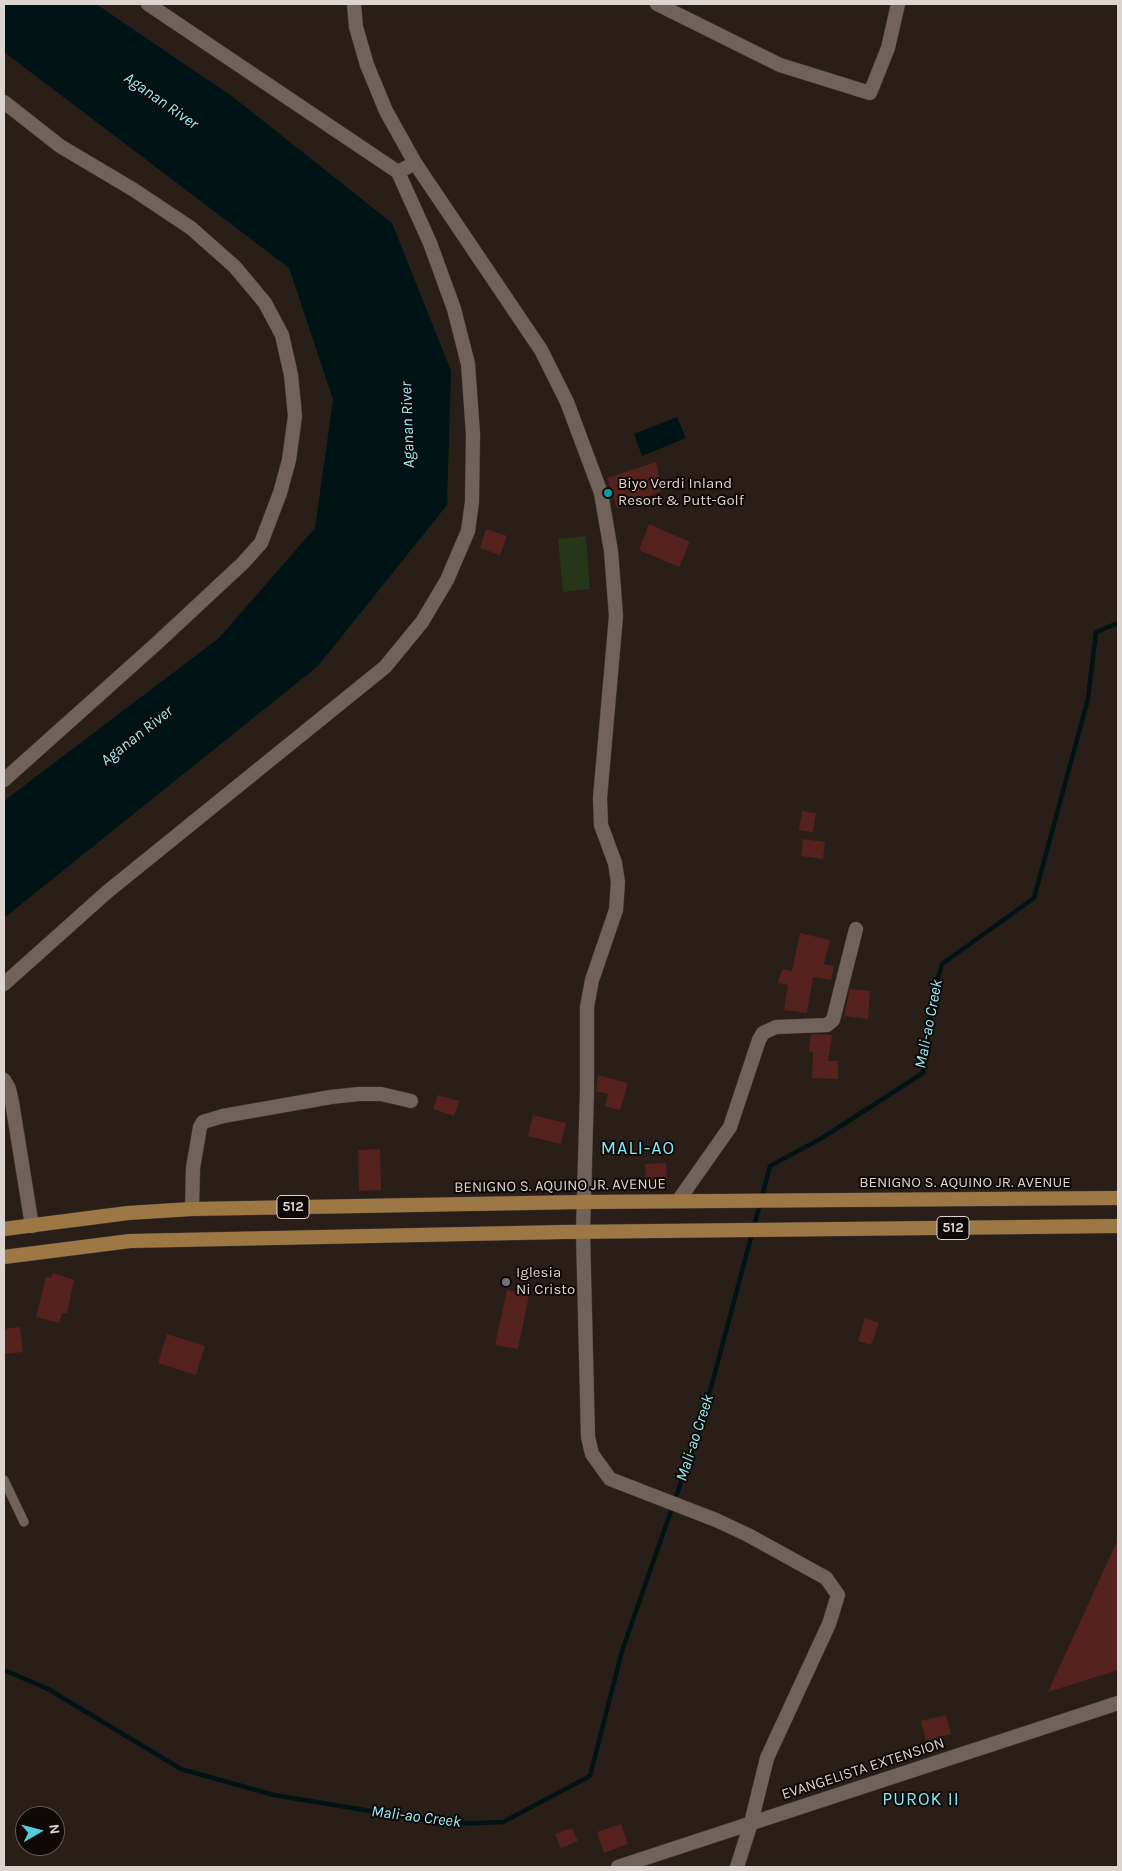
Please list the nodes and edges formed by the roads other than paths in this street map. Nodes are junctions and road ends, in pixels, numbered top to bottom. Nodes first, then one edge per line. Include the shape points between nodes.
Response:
1 (148, 4) edge
2 (354, 4) edge
3 (657, 4) edge
4 (898, 4) edge
5 (4, 102) edge
6 (415, 163) junction
7 (398, 172) junction
8 (4, 780) edge
9 (856, 929) dead end
10 (4, 984) edge
11 (4, 1080) edge
12 (411, 1101) dead end
13 (1118, 1198) edge
14 (678, 1201) junction
15 (583, 1202) junction
16 (192, 1209) junction
17 (32, 1226) junction
18 (1118, 1226) edge
19 (4, 1229) edge
20 (583, 1232) junction
21 (4, 1257) edge
22 (4, 1480) edge
23 (24, 1522) dead end
24 (1118, 1703) edge
25 (751, 1823) junction
26 (618, 1867) edge
27 (737, 1867) edge

1 - 7 street
2 - 6 street via 356,27 367,65 386,111
3 - 4 street via 780,65 870,93 888,48
5 - 8 street via 60,146 191,228 235,267 264,303 282,335 291,375 295,416 289,460 261,544 156,644
6 - 7 street
6 - 15 street via 546,359 567,402 601,493 611,550 616,616 600,798 601,825 618,882 616,910 592,980 587,1007 588,1090
7 - 10 street via 430,242 454,310 468,364 473,434 472,502 468,531 447,580 422,622 385,667 107,892
9 - 14 street via 833,1020 827,1026 776,1027 764,1033 730,1126
11 - 17 street via 12,1102
12 - 16 street via 381,1094 359,1094 203,1122 193,1168
13 - 14 main road, BENIGNO S. AQUINO JR. AVENUE / 512
14 - 15 main road, BENIGNO S. AQUINO JR. AVENUE / 512
15 - 16 main road, BENIGNO S. AQUINO JR. AVENUE / 512
15 - 20 street
16 - 17 main road, BENIGNO S. AQUINO JR. AVENUE / 512 via 128,1213
17 - 19 main road, BENIGNO S. AQUINO JR. AVENUE / 512
18 - 20 main road, 512
20 - 21 main road, 512 via 130,1241
20 - 25 street via 588,1437 592,1454 610,1480 748,1535 826,1578 838,1596 829,1624 767,1758
22 - 23 lane
24 - 25 street, EVANGELISTA EXTENSION
25 - 26 street, EVANGELISTA EXTENSION
25 - 27 street

